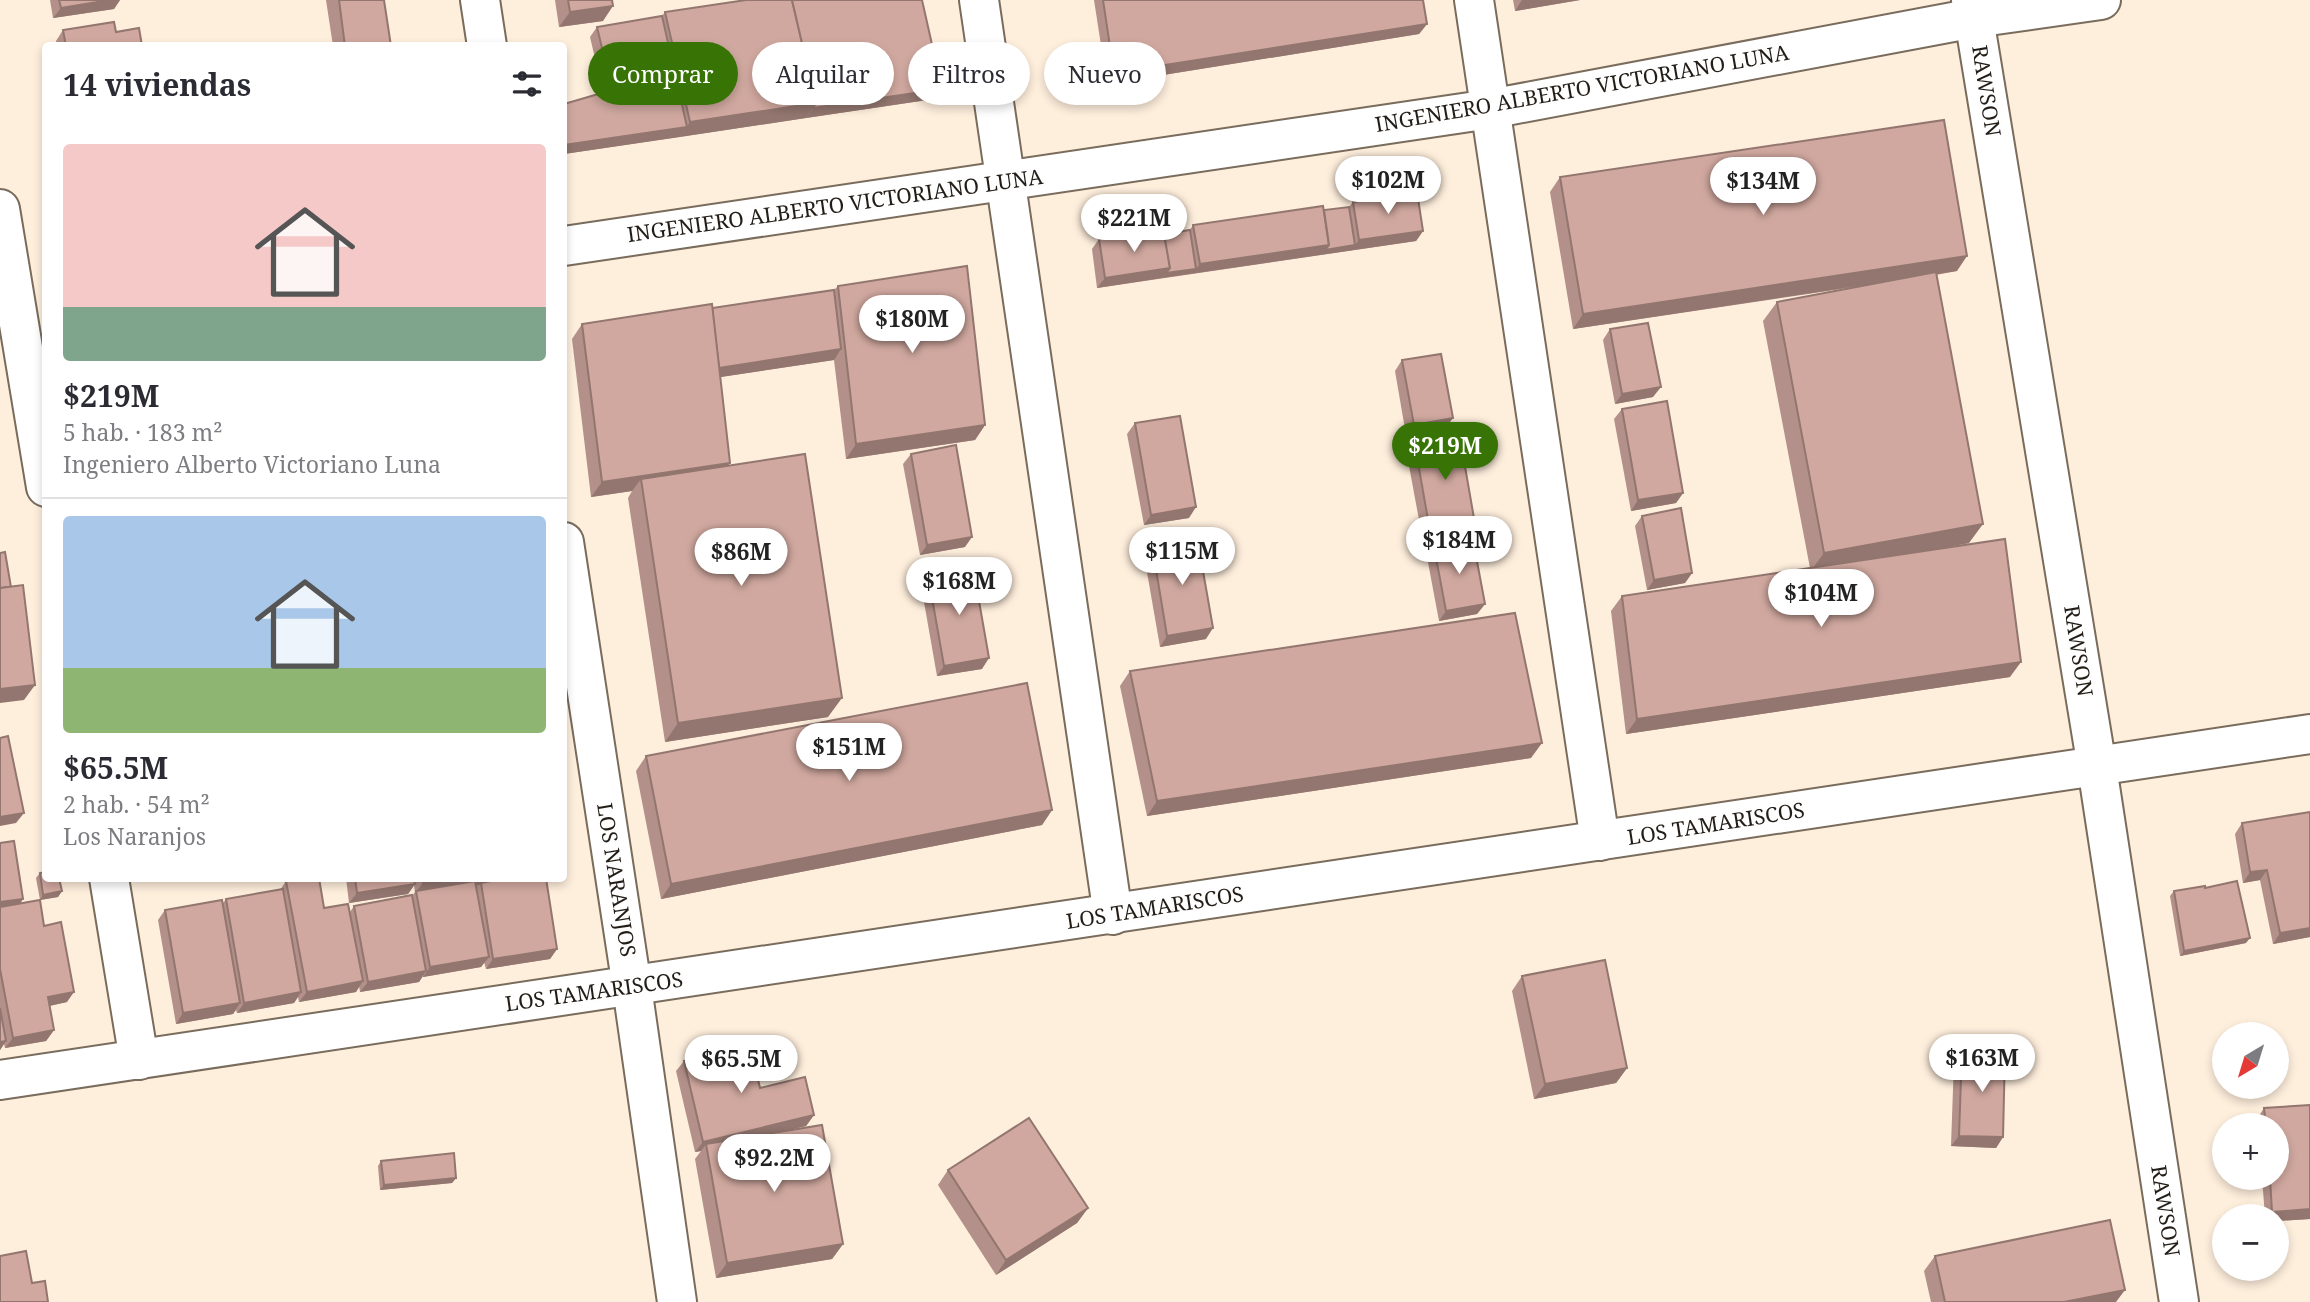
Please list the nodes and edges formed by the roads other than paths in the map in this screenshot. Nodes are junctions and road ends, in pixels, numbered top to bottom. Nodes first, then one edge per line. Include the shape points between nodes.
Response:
1 (480, 0) edge
2 (979, 0) edge
3 (1474, 0) edge
4 (2101, 0) edge
5 (1973, 9) edge
6 (486, 42) edge
7 (1490, 109) junction
8 (1005, 181) junction
9 (0, 209) edge
10 (567, 246) edge
11 (22, 328) edge
12 (42, 460) edge
13 (567, 562) edge
14 (2310, 734) edge
15 (2096, 766) junction
16 (1600, 841) junction
17 (111, 882) edge
18 (1113, 915) junction
19 (632, 987) junction
20 (139, 1060) junction
21 (0, 1080) edge
22 (677, 1302) edge
23 (2179, 1302) edge

1 - 6 street
2 - 8 street
3 - 7 street
4 - 5 street, INGENIERO ALBERTO VICTORIANO LUNA
5 - 7 street, INGENIERO ALBERTO VICTORIANO LUNA
5 - 15 street, RAWSON
7 - 8 street, INGENIERO ALBERTO VICTORIANO LUNA
7 - 16 street
8 - 10 street, INGENIERO ALBERTO VICTORIANO LUNA
8 - 18 street
9 - 11 street
11 - 12 street
13 - 19 street, LOS NARANJOS
14 - 15 street, LOS TAMARISCOS
15 - 16 street, LOS TAMARISCOS
15 - 23 street, RAWSON
16 - 18 street, LOS TAMARISCOS
17 - 20 street
18 - 19 street, LOS TAMARISCOS
19 - 20 street, LOS TAMARISCOS
19 - 22 street, LOS NARANJOS
20 - 21 street, LOS TAMARISCOS

